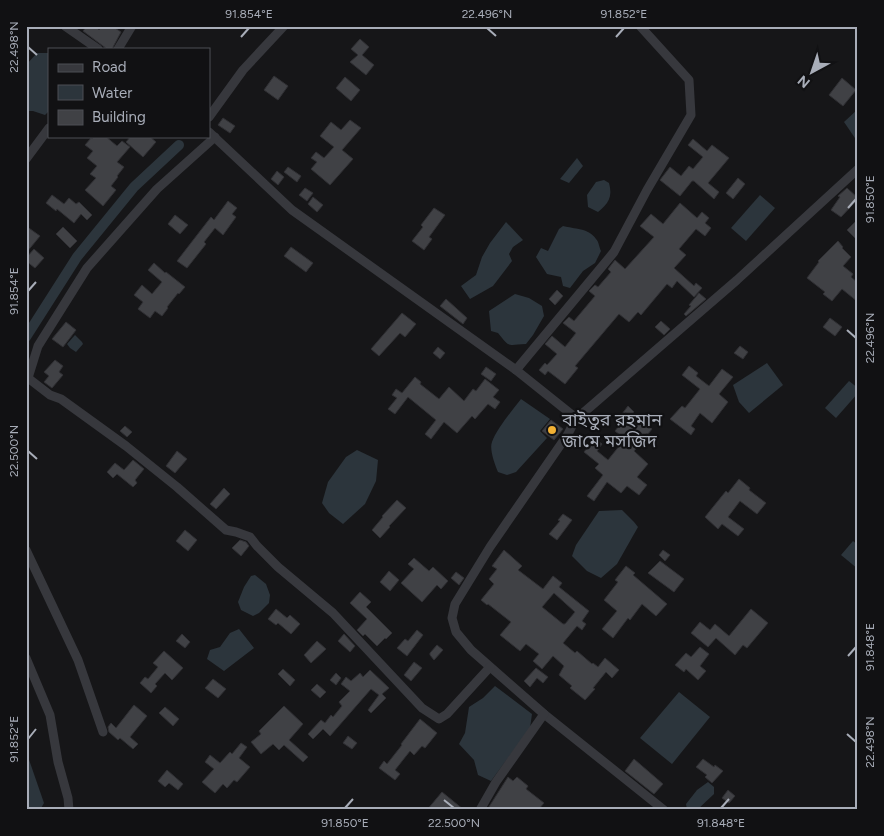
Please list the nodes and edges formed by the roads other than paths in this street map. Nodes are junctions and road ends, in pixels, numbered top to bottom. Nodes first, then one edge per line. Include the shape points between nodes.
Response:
1 (65, 26) edge
2 (132, 26) edge
3 (284, 26) edge
4 (640, 26) edge
5 (97, 48) edge
6 (119, 48) edge
7 (210, 116) edge
8 (48, 129) edge
9 (212, 134) edge
10 (208, 138) edge
11 (26, 159) edge
12 (858, 169) edge
13 (516, 370) junction
14 (27, 380) edge
15 (575, 420) junction
16 (26, 550) edge
17 (26, 658) edge
18 (490, 667) junction
19 (544, 714) junction
20 (102, 732) dead end
21 (70, 810) edge
22 (480, 810) edge
23 (664, 810) edge

1 - 5 street
2 - 6 street
3 - 7 street via 243,70
4 - 13 street via 689,80 691,116 614,252
8 - 11 street
9 - 13 street via 292,210
10 - 14 street via 157,189 87,268 38,346
12 - 15 street via 737,280
13 - 15 street
14 - 18 street via 62,399 126,446 226,530 250,538 278,567 332,612 422,708 439,719
15 - 18 street via 455,604 452,618 456,632
16 - 20 street via 78,660
17 - 21 street via 50,715
18 - 19 street
19 - 22 street
19 - 23 street

